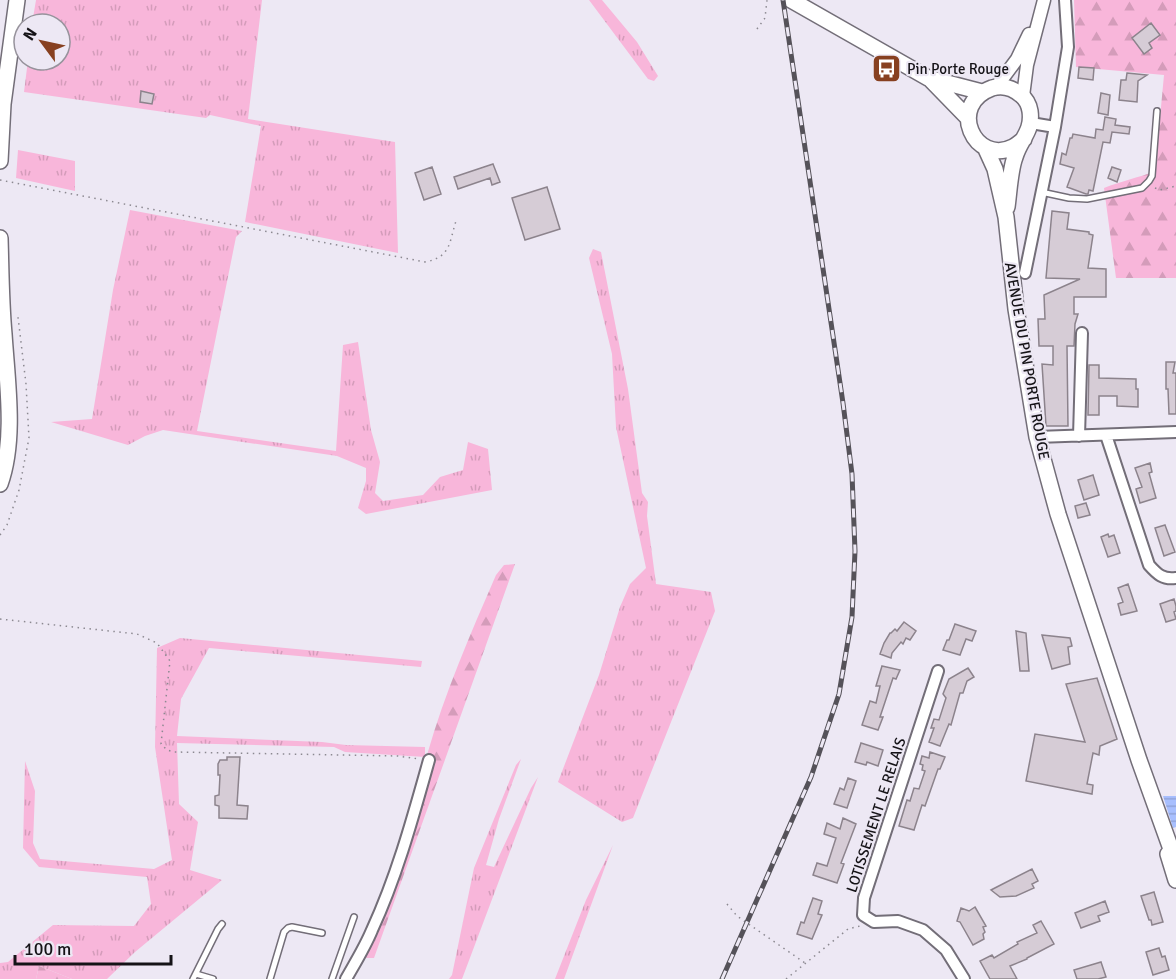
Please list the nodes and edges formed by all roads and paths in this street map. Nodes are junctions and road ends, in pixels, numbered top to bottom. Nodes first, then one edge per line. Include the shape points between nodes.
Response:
1 (17, 0) edge
2 (767, 0) edge
3 (791, 0) edge
4 (1065, 0) edge
5 (1043, 3) edge
6 (757, 29) dead end
7 (928, 78) junction
8 (997, 86) junction
9 (982, 92) junction
10 (1023, 96) junction
11 (1157, 111) dead end
12 (968, 118) junction
13 (1031, 123) junction
14 (1054, 127) junction
15 (1024, 139) junction
16 (985, 147) junction
17 (0, 161) edge
18 (0, 180) edge
19 (1146, 184) junction
20 (1176, 186) edge
21 (1041, 192) junction
22 (1006, 217) junction
23 (456, 221) dead end
24 (0, 238) edge
25 (1025, 273) dead end
26 (1082, 333) dead end
27 (5, 351) junction
28 (1176, 432) edge
29 (1106, 435) junction
30 (1079, 436) junction
31 (1037, 437) junction
32 (0, 447) edge
33 (0, 484) edge
34 (1176, 578) edge
35 (0, 619) edge
36 (938, 671) dead end
37 (429, 760) joint
38 (1139, 760) junction
39 (1176, 863) edge
40 (1176, 880) edge
41 (727, 904) dead end
42 (354, 917) dead end
43 (874, 922) junction
44 (222, 924) dead end
45 (322, 933) dead end
46 (806, 964) junction
47 (194, 977) edge
48 (213, 979) edge
49 (270, 979) edge
50 (332, 979) edge
51 (346, 979) edge
52 (786, 979) edge
53 (964, 979) edge

1 - 17 main road via 3,104
2 - 6 path via 765,18
3 - 7 main road
4 - 14 street, AVENUE DU PIN PORTE ROUGE via 1068,46
5 - 8 street via 1017,59
5 - 10 street
7 - 9 main road
7 - 12 main road
8 - 9 main road
8 - 10 main road
9 - 12 main road via 971,104
10 - 13 main road via 1030,107
11 - 19 lane via 1152,176
12 - 16 main road via 973,137
13 - 14 street
13 - 15 main road
14 - 21 street, AVENUE DU PIN PORTE ROUGE
15 - 16 main road via 1006,150
15 - 22 main road, AVENUE DU PIN PORTE ROUGE via 1014,157
16 - 22 main road, AVENUE DU PIN PORTE ROUGE via 995,169
18 - 23 path via 426,262 446,252
19 - 20 path via 1161,190
19 - 21 lane via 1087,199
21 - 25 street, AVENUE DU PIN PORTE ROUGE
22 - 31 main road, AVENUE DU PIN PORTE ROUGE
24 - 27 main road
26 - 30 street
27 - 32 main road
27 - 33 main road via 9,441
28 - 29 street
29 - 30 street
29 - 34 street via 1149,565 1158,575
30 - 31 street
31 - 38 main road, AVENUE DU PIN PORTE ROUGE via 1058,514
35 - 37 path via 137,634 157,643 170,661 161,744 167,750
36 - 43 street, LOTISSEMENT LE RELAIS via 864,898 863,915
37 - 51 street via 392,882 372,932
38 - 39 main road
38 - 40 main road
41 - 46 path via 737,916
42 - 50 lane
43 - 46 path via 848,929
43 - 53 street via 898,921 923,930 946,950
44 - 47 lane
45 - 49 lane via 288,928
46 - 52 path
47 - 48 lane

